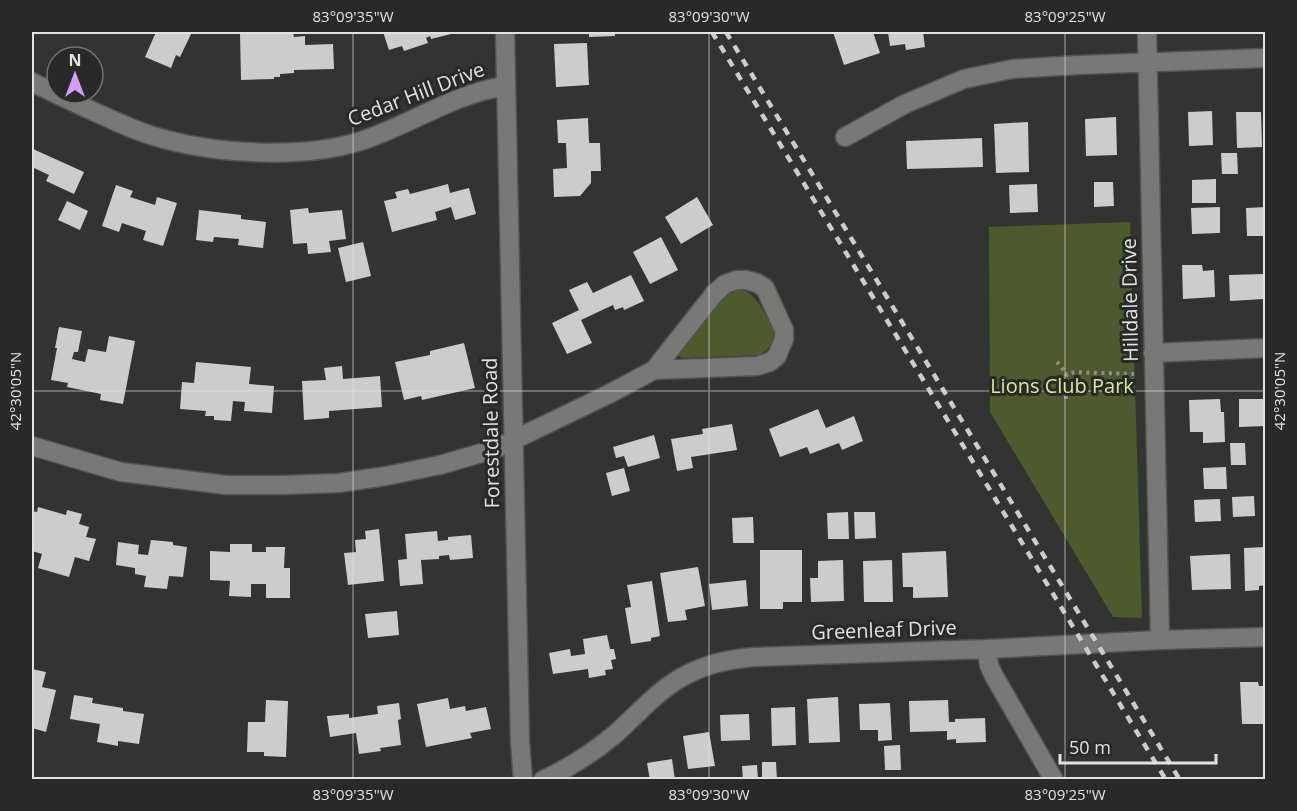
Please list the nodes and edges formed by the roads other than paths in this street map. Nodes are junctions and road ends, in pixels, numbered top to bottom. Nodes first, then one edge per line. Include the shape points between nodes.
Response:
1 (505, 32) edge
2 (1147, 32) edge
3 (1266, 58) edge
4 (1148, 62) junction
5 (32, 82) edge
6 (505, 86) junction
7 (845, 137) dead end
8 (1266, 348) edge
9 (1153, 353) junction
10 (654, 370) junction
11 (513, 441) junction
12 (32, 446) edge
13 (1266, 637) edge
14 (1160, 640) junction
15 (987, 650) junction
16 (523, 780) edge
17 (543, 780) edge
18 (1054, 780) edge

1 - 6 street, Forestdale Road
2 - 4 street, Hilldale Drive
3 - 4 street
4 - 7 street via 1012,69 964,79 905,104
4 - 9 street, Hilldale Drive
5 - 6 street, Cedar Hill Drive via 152,136 246,152 331,148 359,141 456,99
6 - 11 street, Forestdale Road
8 - 9 street
9 - 14 street, Hilldale Drive
10 - 10 street via 757,366 770,362 781,349 784,330 765,288 746,280 725,284
10 - 11 street
11 - 12 street via 440,465 386,476 283,485 226,485 121,472
11 - 16 street, Forestdale Road
13 - 14 street, Greenleaf Drive
14 - 15 street, Greenleaf Drive
15 - 17 street, Greenleaf Drive via 754,657 708,665 667,687 587,757
15 - 18 street via 994,676

